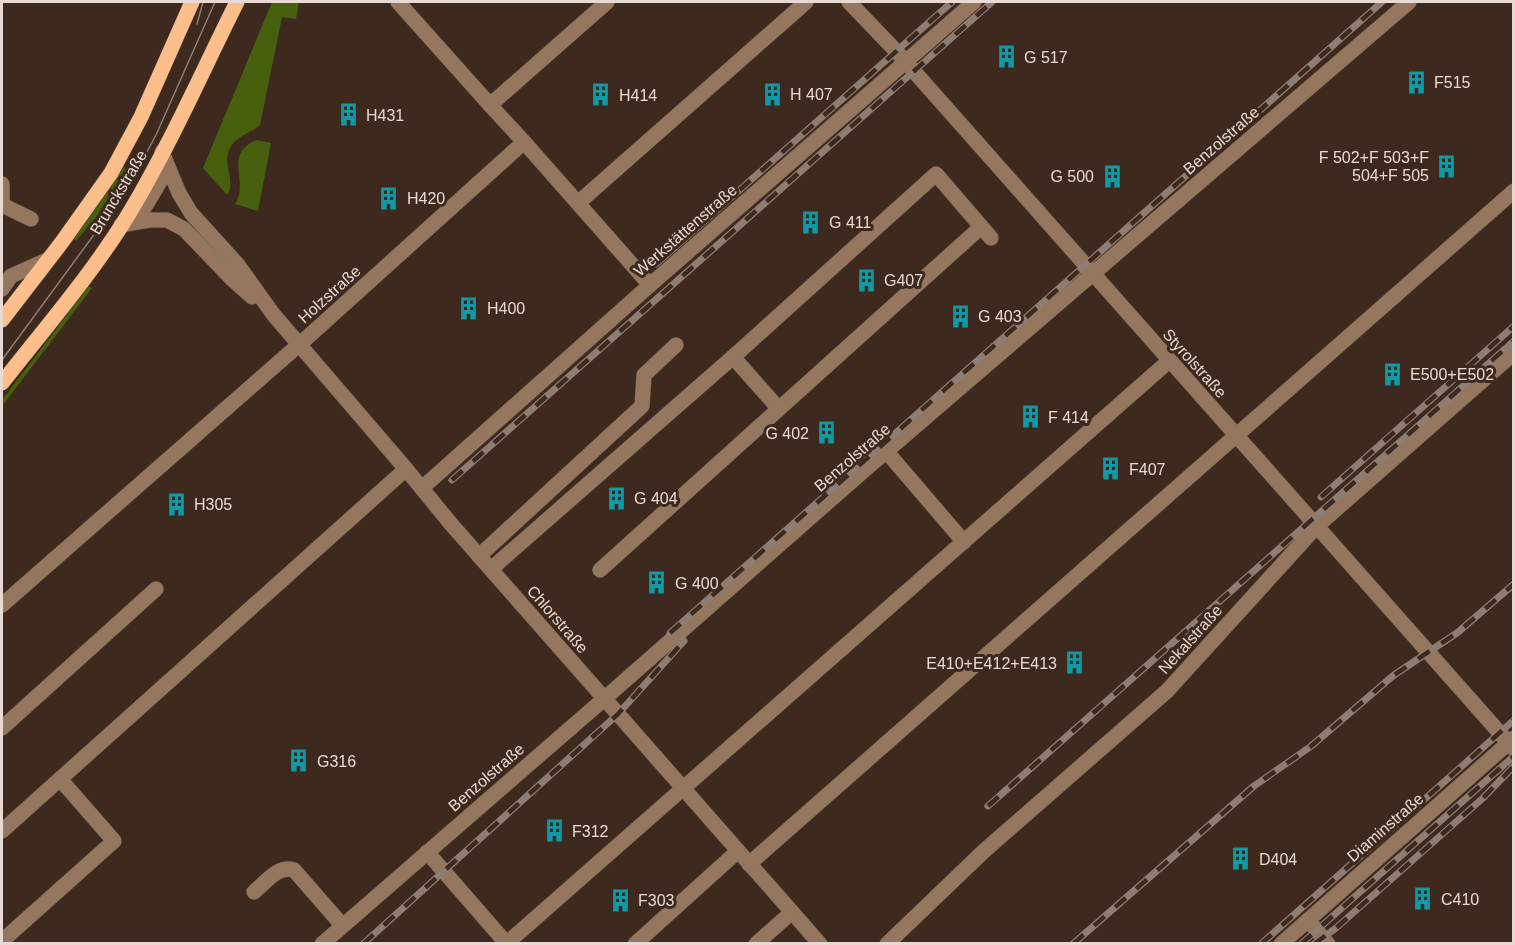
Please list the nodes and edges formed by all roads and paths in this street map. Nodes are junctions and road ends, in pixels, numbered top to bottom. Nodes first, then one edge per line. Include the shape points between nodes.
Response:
1 (192, 2) edge
2 (237, 2) edge
3 (400, 2) edge
4 (607, 2) edge
5 (806, 2) edge
6 (849, 2) edge
7 (974, 2) edge
8 (1409, 2) edge
9 (905, 62) junction
10 (490, 105) junction
11 (524, 142) junction
12 (162, 152) junction
13 (2, 184) edge
14 (1514, 191) edge
15 (578, 203) junction
16 (2, 204) edge
17 (126, 218) junction
18 (32, 219) dead end
19 (47, 260) junction
20 (237, 275) junction
21 (1092, 275) junction
22 (650, 285) junction
23 (2, 289) edge
24 (2, 320) edge
25 (299, 345) junction
26 (676, 345) dead end
27 (1514, 353) edge
28 (733, 357) junction
29 (1169, 361) junction
30 (2, 383) edge
31 (779, 409) junction
32 (1236, 435) junction
33 (886, 451) junction
34 (406, 469) junction
35 (422, 488) junction
36 (1317, 526) junction
37 (964, 542) junction
38 (479, 556) junction
39 (490, 569) junction
40 (600, 570) dead end
41 (156, 589) dead end
42 (2, 605) edge
43 (604, 699) junction
44 (2, 728) edge
45 (1512, 744) edge
46 (60, 779) junction
47 (683, 789) junction
48 (2, 831) edge
49 (738, 851) junction
50 (427, 852) junction
51 (749, 864) junction
52 (254, 892) dead end
53 (792, 912) junction
54 (1308, 920) junction
55 (342, 925) junction
56 (2, 941) edge
57 (507, 943) edge
58 (322, 944) edge
59 (635, 944) edge
60 (756, 944) edge
61 (820, 944) edge
62 (887, 944) edge
63 (1281, 944) edge
64 (1329, 944) edge

1 - 19 main road, Brunckstraße via 141,117 111,173
2 - 12 main road, Brunckstraße
3 - 10 street
4 - 10 street
5 - 15 street
6 - 9 street, Styrolstraße
7 - 9 street, Werkstättenstraße
8 - 21 street, Benzolstraße
9 - 21 street, Styrolstraße
9 - 22 street, Werkstättenstraße
10 - 11 street
11 - 15 street
11 - 25 street, Holzstraße
12 - 17 main road, Brunckstraße
12 - 20 street via 191,213
13 - 16 street
14 - 32 street
15 - 22 street
16 - 18 street
17 - 20 street via 167,220 184,229
17 - 30 main road, Brunckstraße
19 - 23 street via 11,276
19 - 24 main road, Brunckstraße
20 - 25 street, Chlorstraße
21 - 29 street, Styrolstraße
21 - 33 street, Benzolstraße
22 - 35 street, Werkstättenstraße
25 - 34 street, Chlorstraße
25 - 42 street, Holzstraße
26 - 38 street via 644,375 642,406
27 - 36 street, Nekalstraße
28 - 31 street
28 - 31 street via 936,174 986,232
28 - 39 street
29 - 32 street, Styrolstraße
29 - 37 street
31 - 40 street
32 - 36 street, Styrolstraße
32 - 51 street
33 - 37 street
33 - 43 street, Benzolstraße
34 - 35 street, Chlorstraße
34 - 46 street
35 - 38 street, Chlorstraße
36 - 45 street, Styrolstraße
36 - 62 street, Nekalstraße via 1167,691 984,851
37 - 47 street
38 - 39 street, Chlorstraße
39 - 43 street, Chlorstraße
41 - 44 street
43 - 47 street, Chlorstraße
43 - 50 street, Benzolstraße
45 - 54 street, Diaminstraße
46 - 48 street
46 - 56 street via 114,841
47 - 49 street, Chlorstraße
47 - 57 street
49 - 51 street, Chlorstraße
49 - 59 street
50 - 55 street, Benzolstraße
50 - 57 street
51 - 53 street, Chlorstraße
52 - 55 street via 278,871 294,870
53 - 60 street
53 - 61 street, Chlorstraße
54 - 63 street, Diaminstraße
54 - 64 street
55 - 58 street, Benzolstraße

